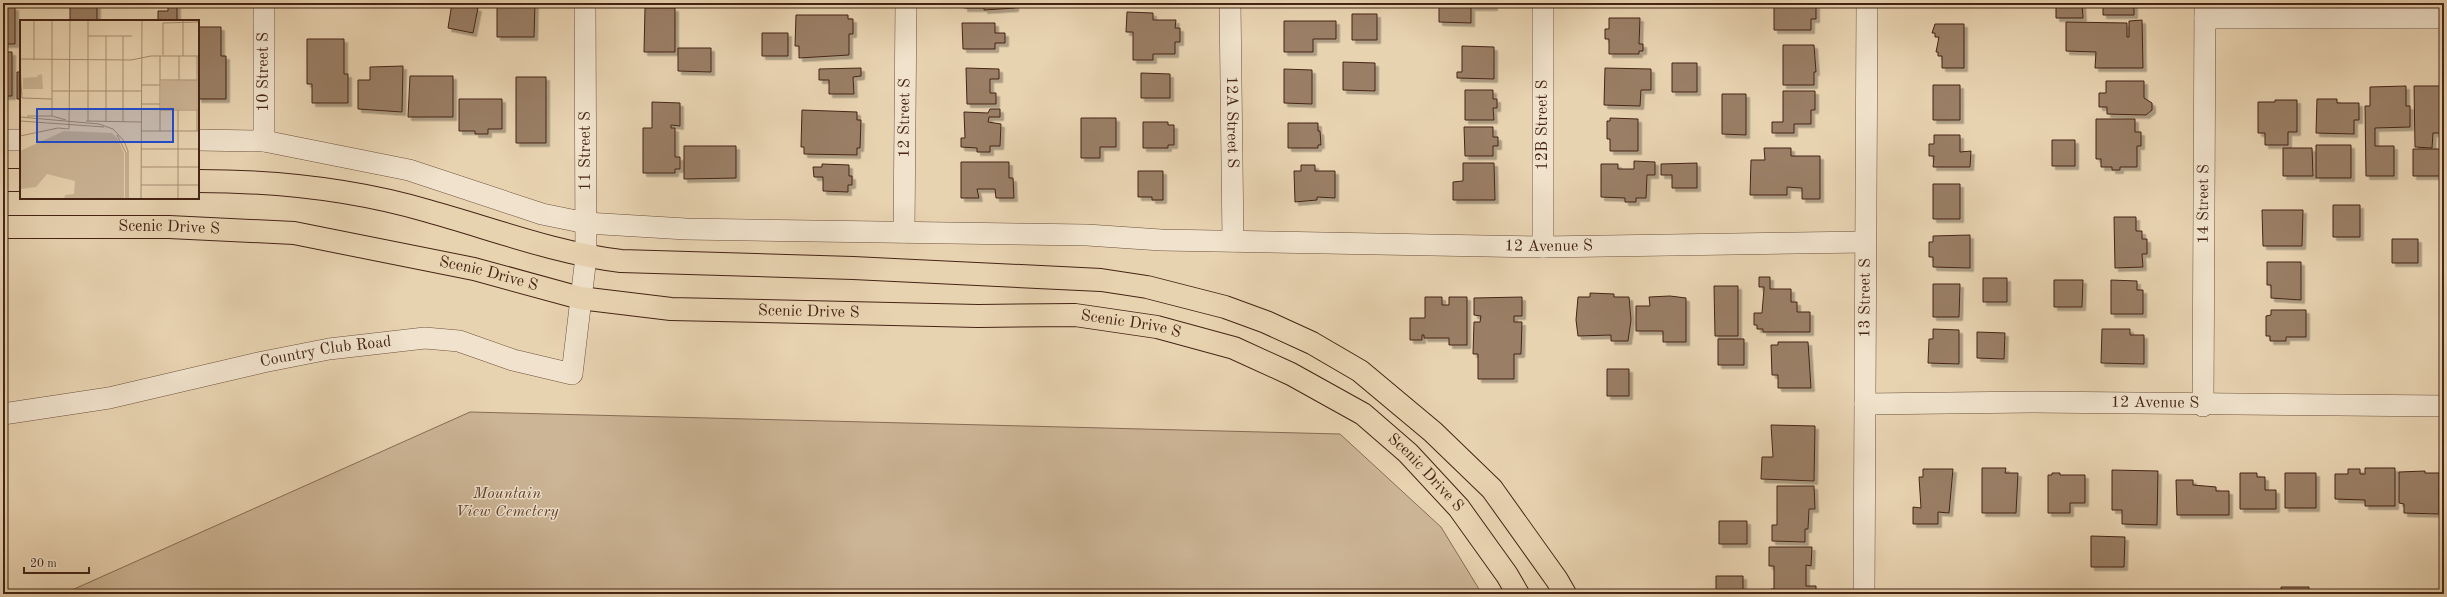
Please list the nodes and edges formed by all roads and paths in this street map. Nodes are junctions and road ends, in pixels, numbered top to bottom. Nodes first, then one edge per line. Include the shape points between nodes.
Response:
1 (264, 3) edge
2 (585, 3) edge
3 (906, 3) edge
4 (1230, 3) edge
5 (1543, 3) edge
6 (1867, 3) edge
7 (2205, 10) edge
8 (2444, 18) edge
9 (3, 140) edge
10 (20, 140) edge
11 (199, 140) edge
12 (264, 141) junction
13 (3, 180) edge
14 (20, 180) edge
15 (199, 181) edge
16 (586, 223) junction
17 (3, 227) edge
18 (904, 232) junction
19 (1233, 241) junction
20 (1866, 242) junction
21 (1543, 248) junction
22 (586, 257) junction
23 (580, 298) junction
24 (1865, 404) junction
25 (2203, 406) junction
26 (2444, 406) edge
27 (3, 414) edge
28 (1518, 594) edge
29 (1565, 594) edge
30 (1864, 594) edge

1 - 12 street, 10 Street S
2 - 16 street, 11 Street S
3 - 18 street, 12 Street S
4 - 19 street, 12A Street S
5 - 21 street, 12B Street S
6 - 20 street, 13 Street S
7 - 8 street
7 - 25 street, 14 Street S
9 - 10 street
11 - 12 street
12 - 16 street via 409,170 542,214
13 - 14 main road
15 - 22 main road, Scenic Drive S via 267,182 369,196 427,210
16 - 18 street via 686,229
16 - 22 street, 11 Street S
17 - 23 main road, Scenic Drive S via 169,227 294,234 474,269
18 - 19 street via 1087,235
19 - 21 street, 12 Avenue S
20 - 21 street, 12 Avenue S
20 - 24 street, 13 Street S
22 - 23 street, 11 Street S
22 - 29 main road, Scenic Drive S via 621,261 853,268 1101,280 1146,287 1225,307 1312,342 1353,367 1433,432 1492,488
23 - 27 street, Country Club Road via 572,374 513,360 459,341 426,338 329,349 109,398
23 - 28 main road, Scenic Drive S via 671,309 978,316 1075,314 1157,328 1234,348 1291,374 1363,414 1408,453 1459,508 1508,575
24 - 25 street, 12 Avenue S via 2032,402
24 - 30 street, 13 Street S
25 - 26 street, 12 Avenue S

